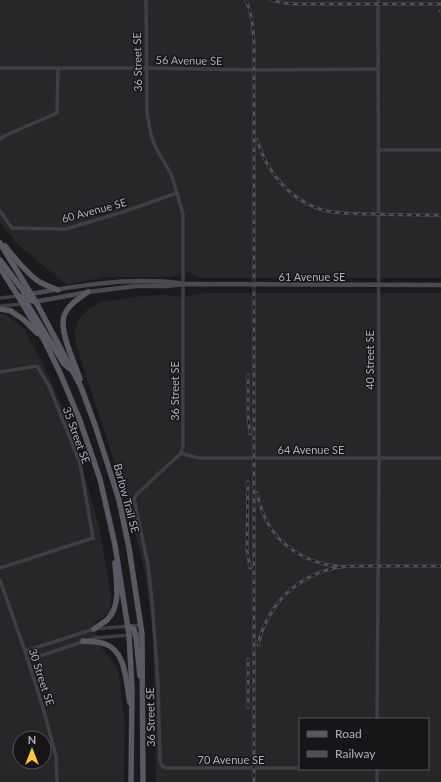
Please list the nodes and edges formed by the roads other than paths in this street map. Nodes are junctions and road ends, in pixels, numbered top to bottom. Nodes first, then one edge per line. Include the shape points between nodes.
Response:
1 (146, 0) edge
2 (378, 0) edge
3 (0, 68) edge
4 (58, 68) junction
5 (146, 68) junction
6 (377, 69) junction
7 (0, 139) edge
8 (378, 150) junction
9 (441, 150) edge
10 (177, 193) junction
11 (0, 211) edge
12 (0, 241) edge
13 (0, 260) edge
14 (0, 268) edge
15 (183, 284) junction
16 (378, 285) junction
17 (441, 285) edge
18 (58, 290) junction
19 (88, 292) junction
20 (28, 294) junction
21 (18, 296) junction
22 (0, 298) edge
23 (36, 302) junction
24 (24, 303) junction
25 (0, 308) edge
26 (44, 340) junction
27 (72, 371) junction
28 (0, 372) edge
29 (81, 387) junction
30 (181, 453) junction
31 (379, 458) junction
32 (441, 458) edge
33 (115, 544) junction
34 (0, 568) edge
35 (0, 580) edge
36 (142, 625) junction
37 (128, 626) junction
38 (94, 629) junction
39 (142, 634) junction
40 (132, 635) junction
41 (83, 641) junction
42 (25, 651) junction
43 (27, 660) junction
44 (143, 694) junction
45 (132, 713) junction
46 (377, 718) edge
47 (162, 766) joint
48 (299, 768) edge
49 (377, 770) edge
50 (57, 782) edge
51 (131, 782) edge
52 (144, 782) edge
53 (377, 782) edge

1 - 5 street, 36 Street SE
2 - 6 street, 40 Street SE
3 - 4 street, 56 Avenue SE
4 - 5 street, 56 Avenue SE
4 - 7 street via 57,113
5 - 6 street, 56 Avenue SE
5 - 10 street, 36 Street SE via 147,113 151,135 171,174
6 - 8 street, 40 Street SE
8 - 9 street
8 - 16 street, 40 Street SE
10 - 11 street, 60 Avenue SE via 66,229 12,228
10 - 15 street, 36 Street SE via 183,214
12 - 18 main road via 38,281
12 - 20 main road, Barlow Trail SE
13 - 20 main road
14 - 21 main road, Barlow Trail SE
15 - 16 street, 61 Avenue SE
15 - 18 street, 61 Avenue SE via 167,281 125,281
15 - 19 street, 61 Avenue SE
15 - 30 street, 36 Street SE
16 - 17 street, 61 Avenue SE
16 - 31 street, 40 Street SE
18 - 20 street, 61 Avenue SE
19 - 23 street, 61 Avenue SE
19 - 29 main road via 68,308 64,316 63,329
20 - 21 street, 61 Avenue SE
20 - 23 main road, Barlow Trail SE
21 - 22 street, 61 Avenue SE
21 - 24 main road, Barlow Trail SE
23 - 24 street, 61 Avenue SE
23 - 27 main road, Barlow Trail SE
24 - 25 street, 61 Avenue SE
24 - 26 main road, Barlow Trail SE
24 - 27 main road via 64,364
25 - 26 main road via 12,311
26 - 33 main road, Barlow Trail SE via 88,443 100,478
27 - 29 main road, Barlow Trail SE
28 - 34 street, 35 Street SE via 38,366 49,386 80,463 93,538
29 - 36 main road, Barlow Trail SE via 119,500
30 - 31 street, 64 Avenue SE via 198,458
30 - 47 street, 36 Street SE via 134,499 148,565 152,601
31 - 32 street, 64 Avenue SE
31 - 46 street, 40 Street SE
33 - 37 main road, Barlow Trail SE
33 - 38 main road via 116,602 107,620
35 - 42 street, 30 Street SE
36 - 37 street
36 - 39 main road, Barlow Trail SE
37 - 38 street
37 - 40 main road, Barlow Trail SE
38 - 42 street
39 - 40 street
39 - 44 main road, Barlow Trail SE
40 - 41 street
40 - 44 main road
40 - 45 main road, Barlow Trail SE
41 - 43 street
41 - 45 main road via 106,644 118,654 126,672 126,686
42 - 43 street, 30 Street SE
43 - 50 street, 30 Street SE via 56,756
44 - 52 main road, Barlow Trail SE
45 - 51 main road, Barlow Trail SE
47 - 48 street, 70 Avenue SE
49 - 53 street

